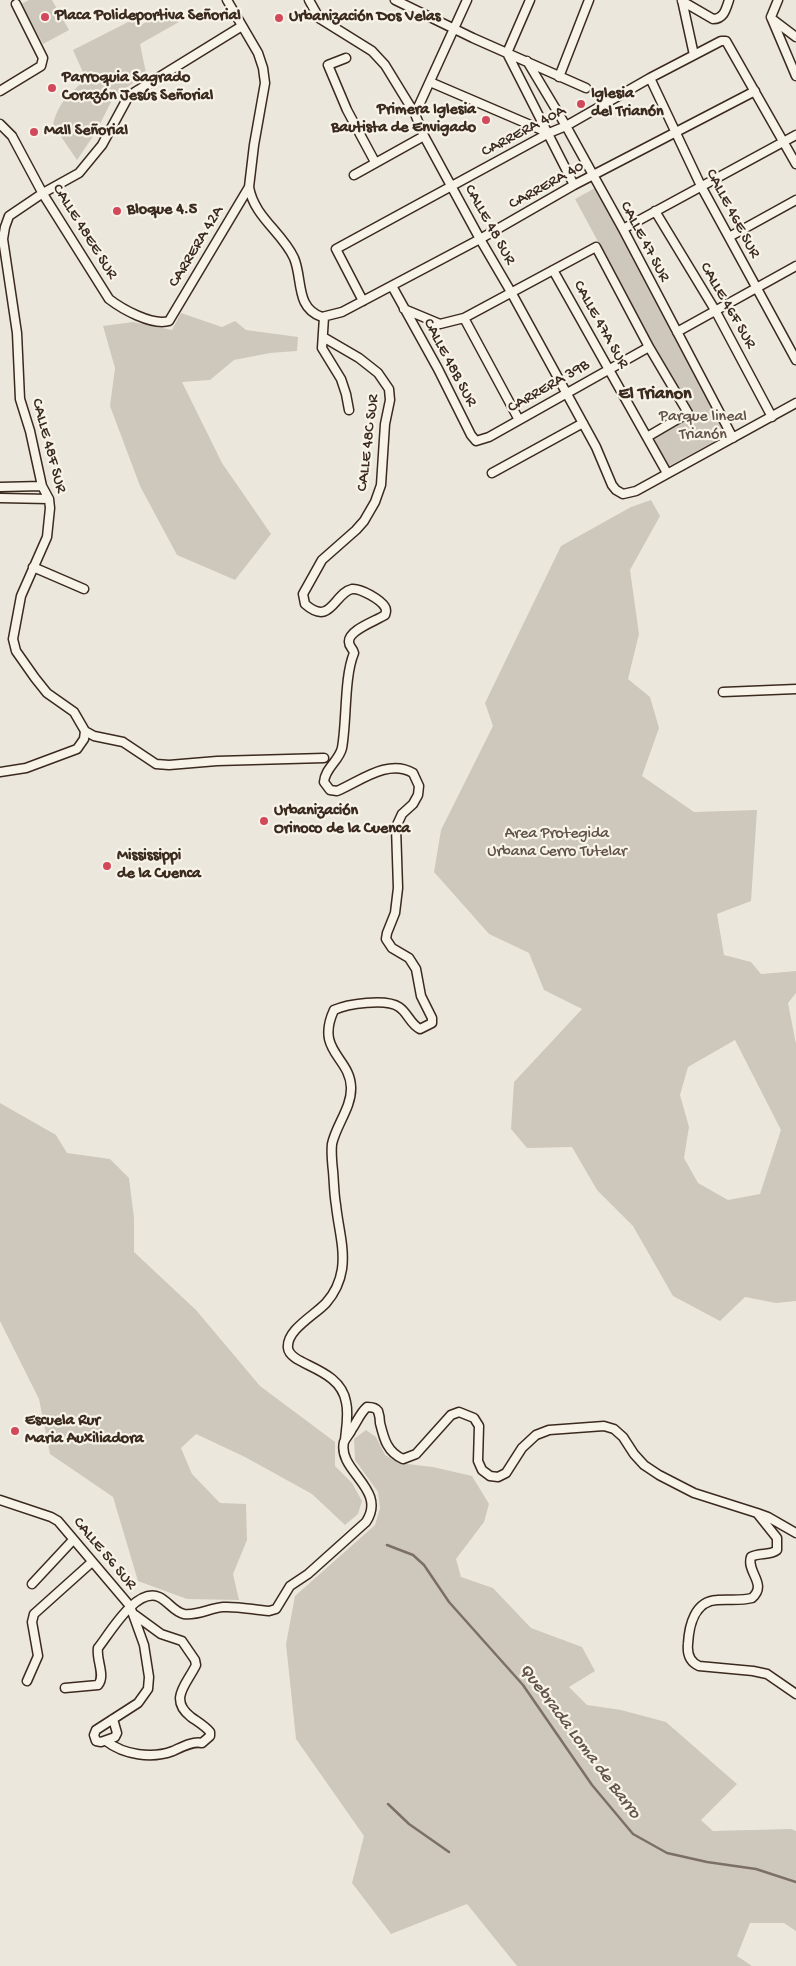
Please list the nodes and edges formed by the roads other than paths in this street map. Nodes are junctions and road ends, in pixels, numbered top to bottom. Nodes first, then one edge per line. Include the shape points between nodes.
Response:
1 (227, 0) edge
2 (309, 0) edge
3 (467, 0) edge
4 (530, 0) edge
5 (589, 0) edge
6 (682, 0) edge
7 (729, 0) edge
8 (778, 0) edge
9 (400, 1) edge
10 (16, 4) dead end
11 (771, 17) junction
12 (242, 26) junction
13 (454, 28) junction
14 (796, 37) edge
15 (508, 52) junction
16 (694, 54) junction
17 (346, 58) dead end
18 (527, 61) junction
19 (796, 76) edge
20 (559, 77) junction
21 (650, 78) junction
22 (430, 82) junction
23 (586, 88) dead end
24 (0, 90) edge
25 (756, 91) junction
26 (415, 114) junction
27 (0, 124) edge
28 (566, 126) junction
29 (675, 132) junction
30 (549, 133) junction
31 (796, 135) edge
32 (424, 136) junction
33 (783, 141) junction
34 (376, 162) junction
35 (796, 164) edge
36 (354, 174) dead end
37 (593, 176) junction
38 (574, 185) junction
39 (452, 186) junction
40 (701, 186) junction
41 (249, 187) junction
42 (43, 193) junction
43 (796, 200) edge
44 (655, 211) junction
45 (623, 229) junction
46 (729, 237) junction
47 (480, 239) junction
48 (796, 266) edge
49 (553, 270) junction
50 (392, 286) junction
51 (757, 289) junction
52 (511, 292) junction
53 (363, 301) junction
54 (404, 309) junction
55 (715, 310) junction
56 (324, 317) junction
57 (464, 318) junction
58 (169, 321) joint
59 (677, 332) junction
60 (323, 337) junction
61 (649, 347) junction
62 (796, 360) edge
63 (608, 368) junction
64 (567, 394) junction
65 (796, 403) edge
66 (349, 410) dead end
67 (772, 417) junction
68 (520, 420) junction
69 (583, 423) junction
70 (489, 437) joint
71 (647, 437) junction
72 (733, 438) junction
73 (492, 473) dead end
74 (667, 473) junction
75 (0, 486) edge
76 (42, 486) junction
77 (0, 498) edge
78 (48, 499) junction
79 (33, 567) junction
80 (84, 589) dead end
81 (796, 689) edge
82 (723, 692) dead end
83 (85, 731) junction
84 (324, 758) dead end
85 (0, 772) edge
86 (345, 1440) junction
87 (0, 1500) edge
88 (756, 1513) junction
89 (796, 1533) edge
90 (74, 1540) junction
91 (92, 1562) junction
92 (32, 1584) dead end
93 (130, 1606) junction
94 (134, 1615) junction
95 (27, 1681) dead end
96 (65, 1688) dead end
97 (796, 1694) edge
98 (113, 1718) junction
99 (106, 1741) junction

1 - 12 street
2 - 26 street, CALLE 48 SUR via 319,18 372,51 385,65
3 - 13 street
4 - 15 street
5 - 20 street
6 - 7 street via 713,19 719,19
6 - 16 street
8 - 11 street
9 - 13 street
10 - 24 street via 43,58 41,66
11 - 14 street
11 - 19 street
12 - 41 street via 258,52 265,83
12 - 42 street via 126,99 102,145 79,173
13 - 15 street
13 - 22 street
15 - 18 street
15 - 30 street
16 - 21 street, CARRERA 40A
16 - 25 street, CARRERA 40A via 726,41
17 - 34 street via 328,65 347,110
18 - 20 street
18 - 28 street, CALLE 47 SUR
20 - 23 street
21 - 28 street, CARRERA 40A
21 - 29 street, CALLE 46E SUR
22 - 26 street
22 - 30 street
25 - 29 street, CARRERA 40
25 - 33 street
26 - 32 street, CALLE 48 SUR
27 - 42 street, CALLE 48EE SUR via 12,136
28 - 30 street, CARRERA 40A
28 - 37 street, CALLE 47 SUR
29 - 37 street, CARRERA 40
29 - 40 street, CALLE 46E SUR
30 - 38 street
30 - 39 street, CARRERA 40A
31 - 33 street
32 - 34 street
32 - 39 street, CALLE 48 SUR
33 - 35 street
33 - 40 street
34 - 36 street
37 - 38 street, CARRERA 40
37 - 45 street, CALLE 47 SUR
38 - 47 street, CARRERA 40
39 - 47 street, CALLE 48 SUR
39 - 53 street, CARRERA 40A via 336,249
40 - 44 street
40 - 46 street, CALLE 46E SUR
41 - 56 street via 259,212 294,259 304,303 312,312
41 - 58 street, CARRERA 42A
42 - 58 street, CALLE 48EE SUR via 109,299 153,322 162,324
42 - 76 street, CALLE 48F SUR via 9,216 3,239 17,333 20,399
43 - 46 street
44 - 45 street
44 - 55 street, CALLE 46F SUR
45 - 59 street, CALLE 47 SUR
46 - 51 street, CALLE 46E SUR
47 - 50 street, CARRERA 40
47 - 52 street, CALLE 48 SUR
48 - 51 street
49 - 52 street
49 - 61 street via 596,248
49 - 63 street, CALLE 47A SUR
50 - 53 street, CARRERA 40
50 - 54 street, CALLE 48B SUR
51 - 55 street
51 - 62 street, CALLE 46E SUR
52 - 57 street
52 - 64 street, CALLE 48 SUR
53 - 56 street, CARRERA 40
54 - 57 street via 440,324
54 - 70 street, CALLE 48B SUR via 473,438 476,441
55 - 59 street
55 - 67 street, CALLE 46F SUR
56 - 60 street, CALLE 48C SUR
57 - 68 street
59 - 72 street, CALLE 47 SUR
60 - 66 street, CALLE 48C SUR via 322,348 341,380
60 - 86 street, CALLE 48C SUR via 378,373 387,384 390,395 381,485 375,502 356,530 322,560 303,594 304,604 312,610 332,607 353,589 372,596 386,607 386,615 356,630 349,640 354,653 342,748 326,772 324,782 330,790 337,791 397,767 413,773 417,781 416,800 402,814 396,827 398,888 386,939 392,948 409,958 416,969 421,996 432,1018 432,1023 424,1028 416,1026 394,1004 345,1005 334,1010 328,1022 329,1039 350,1080 351,1093 332,1144 342,1269 336,1290 326,1304 290,1337 288,1345 293,1358 338,1383 346,1402
61 - 63 street, CARRERA 39B
61 - 71 street via 688,413
63 - 64 street, CARRERA 39B
63 - 71 street, CALLE 47A SUR
64 - 68 street, CARRERA 39B
64 - 69 street, CALLE 48 SUR
65 - 67 street
67 - 72 street
68 - 70 street, CARRERA 39B
69 - 73 street
69 - 74 street, CALLE 48 SUR via 616,490 631,494
71 - 74 street, CALLE 47A SUR
72 - 74 street
75 - 76 street
76 - 78 street, CALLE 48F SUR
77 - 78 street
78 - 79 street, CALLE 48F SUR via 47,537
79 - 80 street
79 - 83 street, CALLE 48F SUR via 21,596 14,628 16,651 47,693 74,712
81 - 82 street
83 - 84 street via 123,742 156,764
83 - 85 street via 77,749 26,768
86 - 88 street via 363,1411 367,1407 373,1408 378,1411 389,1450 403,1459 416,1454 450,1415 459,1412 474,1418 479,1426 478,1461 482,1470 498,1477 506,1473 522,1448 536,1435 549,1430 604,1426 619,1433 644,1466 659,1475 694,1493
86 - 93 street via 344,1455 368,1492 372,1514 308,1574 290,1586 276,1609 221,1607 184,1614 157,1596 148,1596
87 - 90 street, CALLE 56 SUR via 52,1517
88 - 89 street
88 - 97 street via 777,1538 777,1550 751,1557 750,1566 759,1588 756,1594 752,1598 714,1600 702,1604 689,1630 687,1646 694,1664 768,1674
90 - 91 street, CALLE 56 SUR
90 - 92 street
91 - 93 street, CALLE 56 SUR
91 - 95 street via 34,1614 32,1622 38,1656
93 - 94 street, CALLE 56 SUR
93 - 96 street via 98,1648 101,1682 98,1686
94 - 98 street, CALLE 56 SUR via 144,1645 148,1690 138,1703
94 - 99 street via 161,1634 182,1641 196,1660 180,1696 180,1705 207,1728 210,1736 202,1743 146,1756
98 - 99 street via 116,1737
98 - 99 street, CALLE 56 SUR via 94,1735 96,1741

